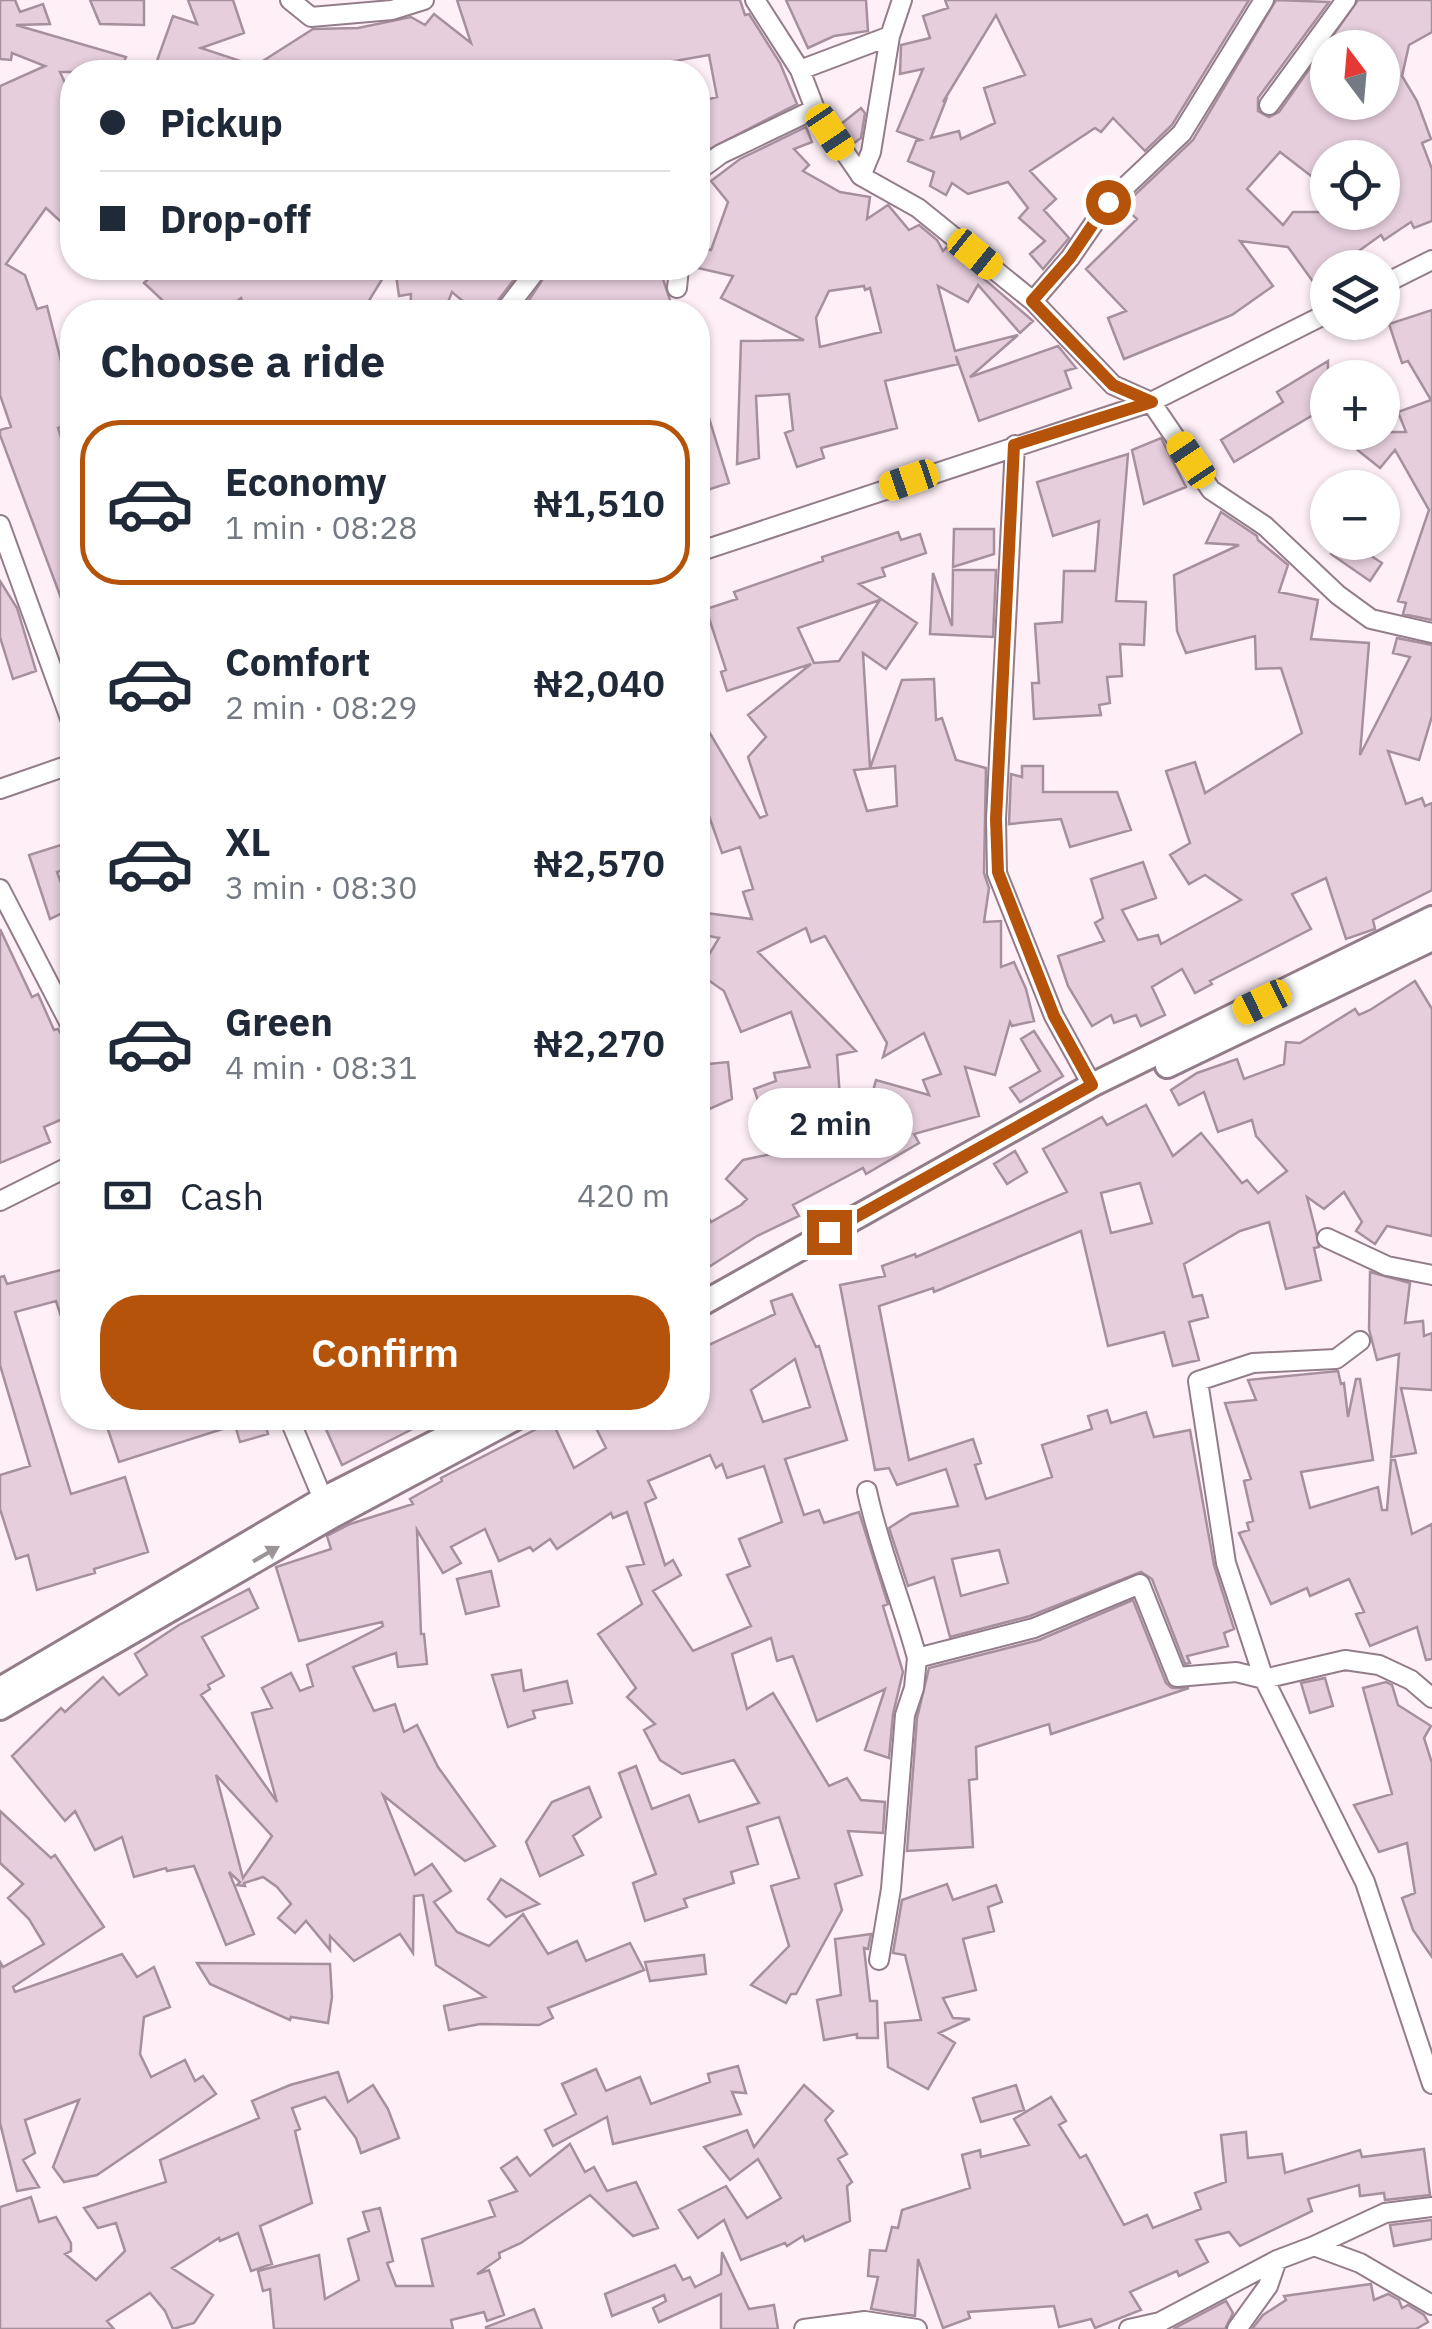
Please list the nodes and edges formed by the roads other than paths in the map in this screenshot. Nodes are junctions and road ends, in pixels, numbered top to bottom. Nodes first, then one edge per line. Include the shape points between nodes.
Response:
1 (290, 0) edge
2 (424, 0) edge
3 (755, 0) edge
4 (902, 0) edge
5 (1264, 0) edge
6 (1346, 0) edge
7 (890, 36) junction
8 (800, 70) junction
9 (1269, 105) dead end
10 (815, 110) junction
11 (710, 162) edge
12 (861, 176) junction
13 (1432, 260) edge
14 (1400, 276) edge
15 (529, 280) edge
16 (678, 280) edge
17 (677, 288) dead end
18 (513, 300) edge
19 (1032, 301) junction
20 (1310, 322) edge
21 (1152, 402) junction
22 (1014, 445) junction
23 (0, 525) edge
24 (710, 548) edge
25 (1432, 633) edge
26 (60, 691) edge
27 (60, 768) edge
28 (0, 789) edge
29 (0, 889) edge
30 (1432, 918) edge
31 (1432, 939) edge
32 (60, 1005) edge
33 (1092, 1085) junction
34 (60, 1171) edge
35 (0, 1201) edge
36 (1327, 1238) dead end
37 (1432, 1275) edge
38 (710, 1299) edge
39 (710, 1313) edge
40 (1360, 1342) dead end
41 (294, 1430) edge
42 (459, 1430) edge
43 (494, 1430) edge
44 (867, 1491) dead end
45 (323, 1499) junction
46 (917, 1658) junction
47 (1264, 1680) junction
48 (0, 1690) edge
49 (1432, 1698) edge
50 (0, 1708) edge
51 (878, 1960) dead end
52 (1432, 2084) edge
53 (1432, 2208) edge
54 (1314, 2246) junction
55 (1277, 2260) junction
56 (1432, 2305) edge
57 (804, 2329) edge
58 (917, 2329) edge
59 (1129, 2329) edge
60 (1238, 2329) edge

1 - 2 street via 311,17 392,10
3 - 8 street
4 - 7 street
5 - 19 street via 1182,133 1108,202
6 - 9 street
7 - 8 street
7 - 12 street
8 - 10 street
10 - 11 street
10 - 12 street
12 - 19 street via 918,208
13 - 14 street
15 - 18 street
16 - 17 street
19 - 21 street via 1113,385
20 - 21 street
21 - 22 street
21 - 25 street via 1211,490 1264,526 1338,595 1371,619
22 - 24 street
22 - 33 street via 998,872 1054,1016
23 - 26 street
27 - 28 street
29 - 32 street
30 - 33 street
31 - 39 street via 1100,1099
33 - 38 street
34 - 35 street
36 - 37 street via 1387,1266
40 - 47 street via 1336,1359 1253,1364 1198,1381 1226,1563
41 - 45 street
42 - 45 street
50 -> 43 street
44 - 46 street
45 - 48 street
46 - 47 street via 1034,1628 1140,1584 1177,1678 1236,1672
46 - 51 street
47 - 49 street via 1345,1660 1379,1665
47 - 52 street via 1365,1882
53 - 54 street via 1385,2213
54 - 55 street
54 - 56 street via 1360,2262
55 - 59 street via 1160,2322
55 - 60 street
57 - 58 street via 865,2322

